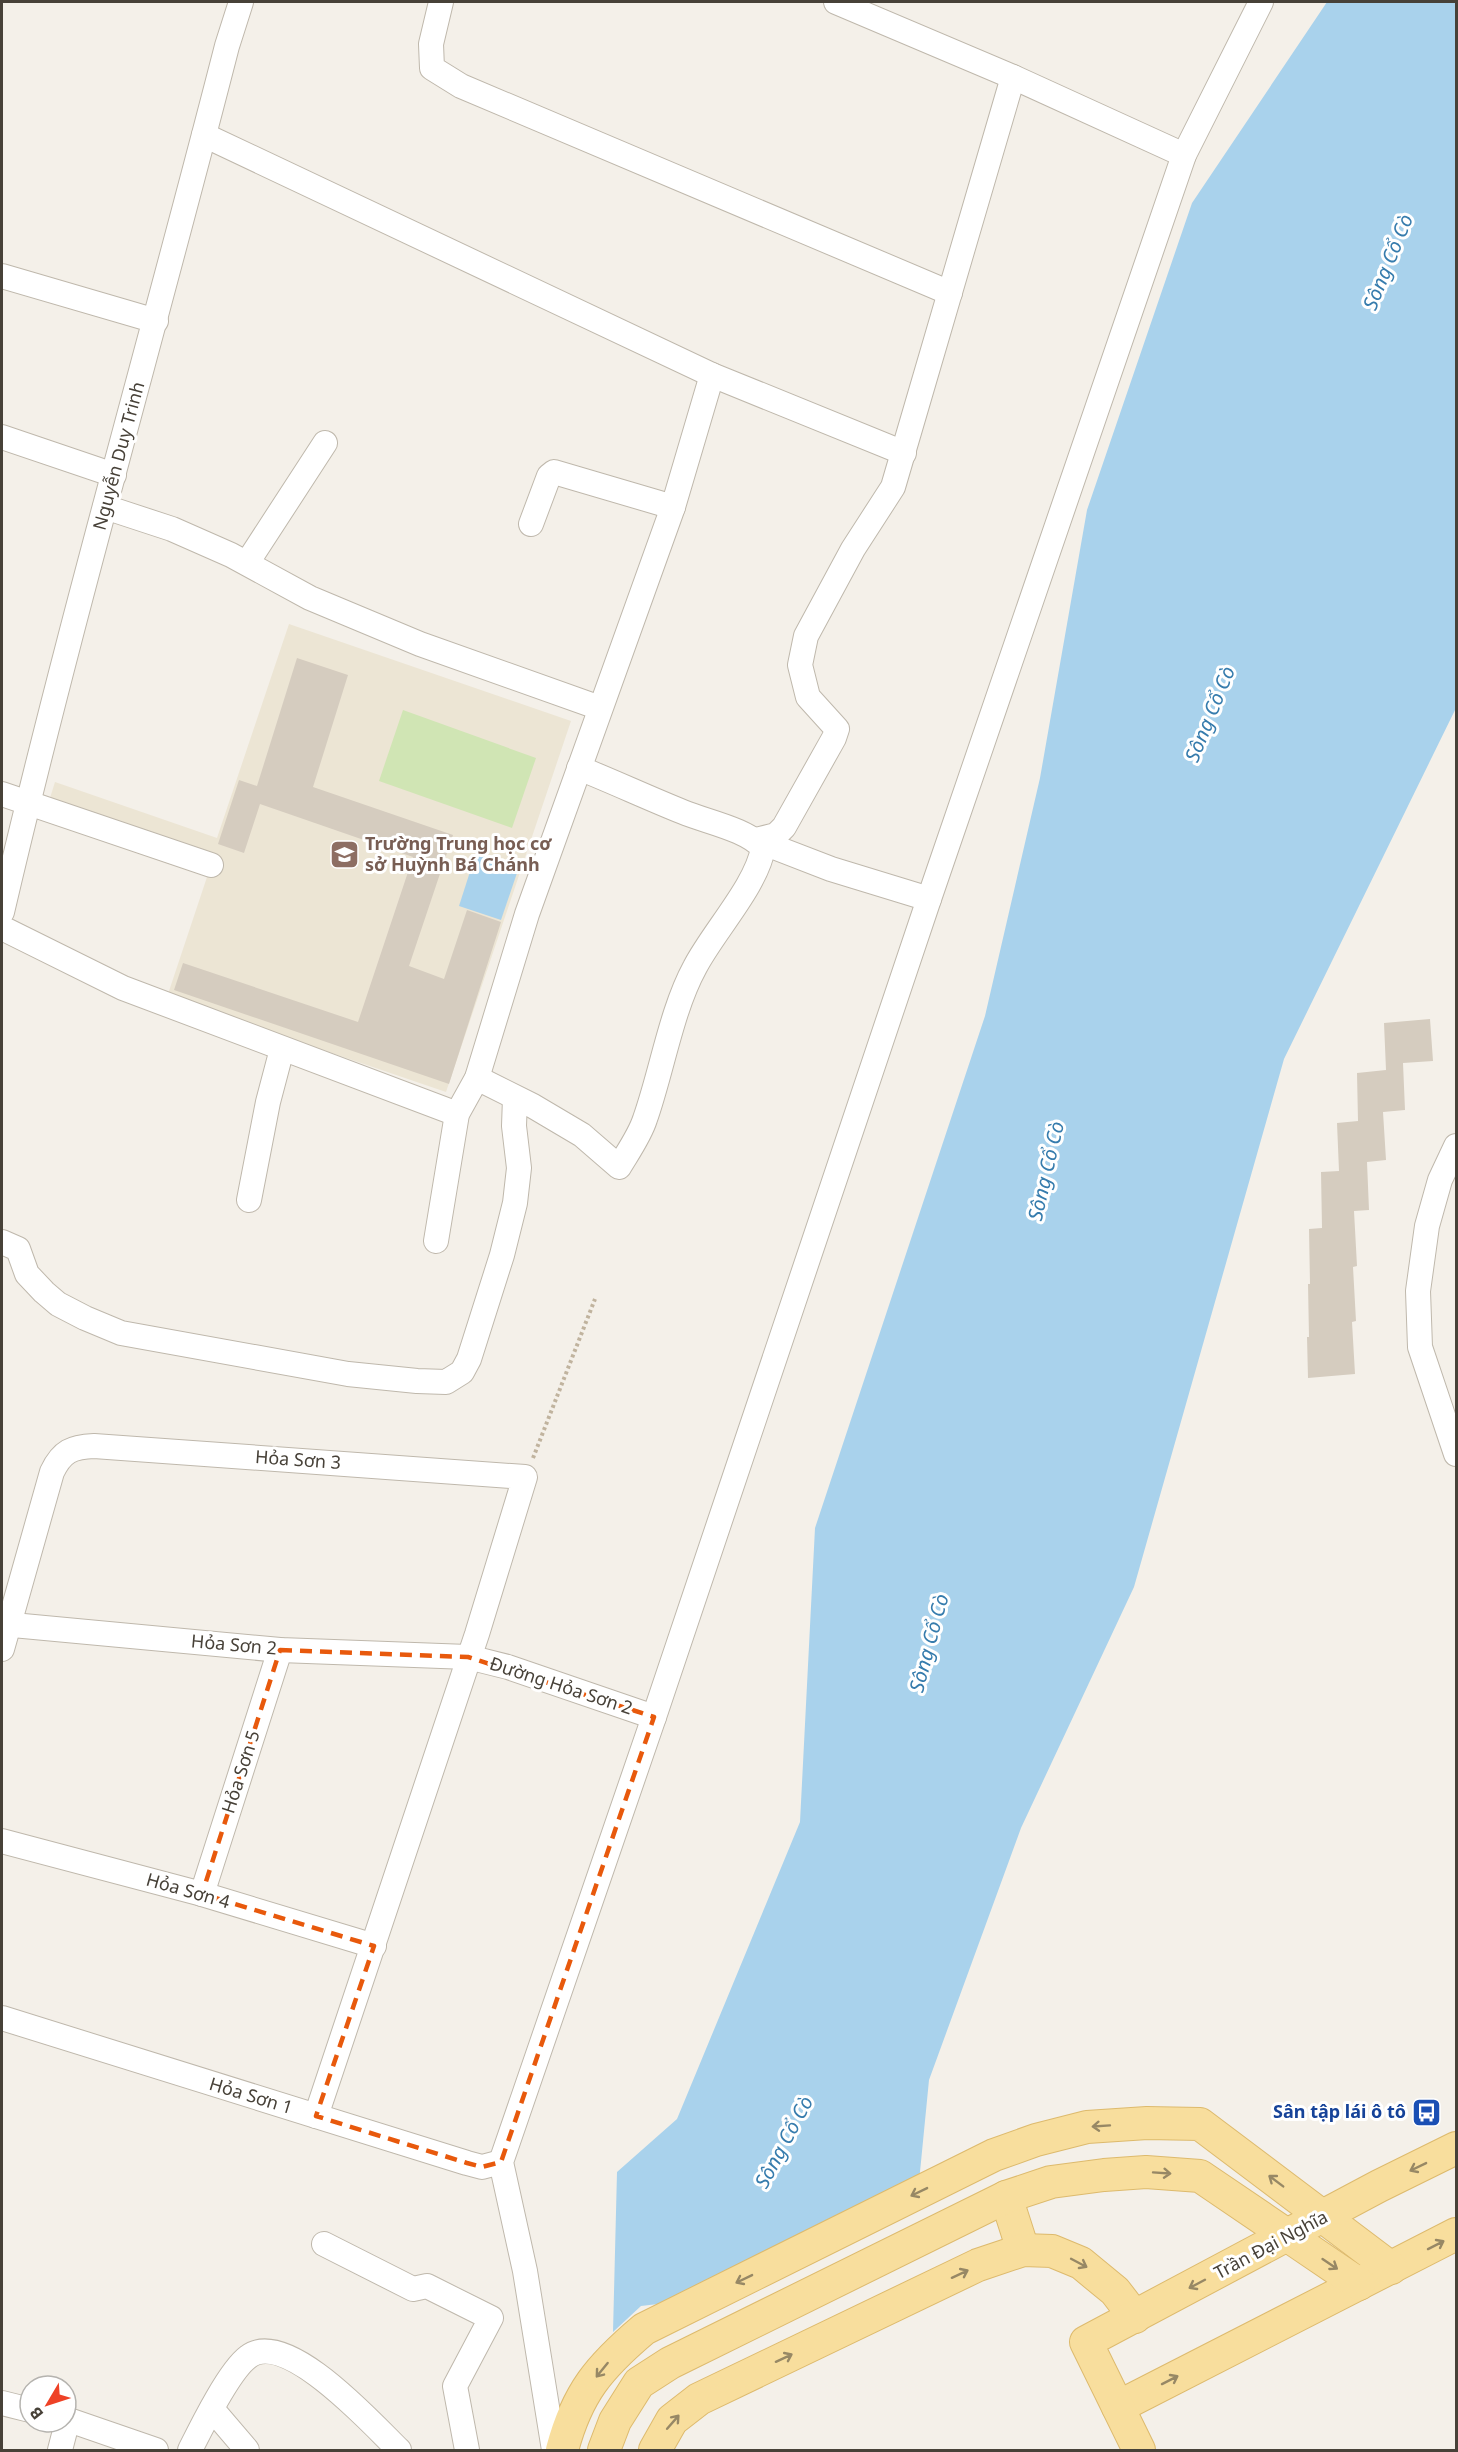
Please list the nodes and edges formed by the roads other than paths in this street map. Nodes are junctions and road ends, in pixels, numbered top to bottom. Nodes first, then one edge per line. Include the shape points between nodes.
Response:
1 (241, 2) edge
2 (441, 2) edge
3 (836, 2) edge
4 (1261, 2) edge
5 (1012, 77) junction
6 (204, 135) junction
7 (1184, 155) junction
8 (2, 276) edge
9 (950, 293) junction
10 (156, 321) junction
11 (712, 375) junction
12 (2, 437) edge
13 (325, 443) dead end
14 (904, 453) junction
15 (114, 475) junction
16 (105, 507) junction
17 (673, 507) junction
18 (531, 524) dead end
19 (247, 563) junction
20 (600, 708) junction
21 (579, 768) junction
22 (2, 794) edge
23 (27, 803) junction
24 (756, 840) junction
25 (211, 865) dead end
26 (929, 899) junction
27 (2, 912) edge
28 (2, 928) edge
29 (282, 1049) junction
30 (477, 1078) junction
31 (515, 1098) junction
32 (457, 1114) junction
33 (1456, 1146) edge
34 (249, 1200) dead end
35 (436, 1241) dead end
36 (2, 1242) edge
37 (1456, 1454) edge
38 (5, 1624) edge
39 (2, 1649) edge
40 (280, 1650) junction
41 (468, 1657) junction
42 (654, 1717) junction
43 (2, 1841) edge
44 (202, 1894) junction
45 (374, 1946) junction
46 (2, 2018) edge
47 (316, 2116) junction
48 (1456, 2148) edge
49 (501, 2162) junction
50 (1006, 2197) junction
51 (1323, 2217) junction
52 (1456, 2235) edge
53 (1288, 2236) junction
54 (324, 2244) dead end
55 (1023, 2250) junction
56 (1391, 2268) junction
57 (1359, 2284) junction
58 (1135, 2317) junction
59 (2, 2403) edge
60 (18, 2407) edge
61 (1118, 2407) junction
62 (212, 2409) junction
63 (78, 2423) edge
64 (64, 2434) edge
65 (60, 2451) edge
66 (156, 2451) edge
67 (190, 2451) edge
68 (247, 2451) edge
69 (399, 2451) edge
70 (467, 2451) edge
71 (554, 2451) edge
72 (562, 2451) edge
73 (604, 2451) edge
74 (655, 2451) edge
75 (1138, 2451) edge

1 - 6 street, Nguyễn Duy Trinh
2 - 9 street via 431,44 432,68 461,86
3 - 5 street
4 - 7 street
5 - 7 street
5 - 9 street
6 - 10 street, Nguyễn Duy Trinh
6 - 11 street
7 - 26 street
8 - 10 street
9 - 14 street
10 - 15 street, Nguyễn Duy Trinh
11 - 14 street
11 - 17 street
12 - 15 street
13 - 19 street
14 - 24 street via 893,487 853,549 806,636 800,665 808,697 837,729 834,738 784,827 776,835
15 - 16 street, Nguyễn Duy Trinh
16 - 19 street via 172,529
16 - 23 street, Nguyễn Duy Trinh
17 - 18 street via 555,472 549,476
17 - 20 street
19 - 20 street via 310,598 420,644
20 - 21 street
21 - 24 street
21 - 30 street via 527,914
22 - 23 street
23 - 25 street
23 - 27 street, Nguyễn Duy Trinh
24 - 26 street via 831,869
24 - 31 street via 763,848 762,858 694,968 645,1121 619,1167 582,1135
26 - 42 street
28 - 29 street via 123,988
29 - 32 street
29 - 34 street
30 - 31 street
30 - 32 street
31 - 36 street via 519,1168 515,1203 470,1359 462,1372 446,1382 348,1374 121,1333 58,1304 27,1274 18,1249
32 - 35 street
33 - 37 street via 1440,1180 1427,1226 1418,1292 1420,1347
38 - 39 street
38 - 40 street, Hỏa Sơn 2
38 - 41 street, Hỏa Sơn 3 via 52,1472 71,1449 94,1446 525,1477
40 - 41 street, Hỏa Sơn 2
40 - 44 street, Hỏa Sơn 5
41 - 42 street, Đường Hỏa Sơn 2
41 - 45 street
42 - 49 street
43 - 44 street, Hỏa Sơn 4
44 - 45 street, Hỏa Sơn 4
45 - 47 street
46 - 47 street, Hỏa Sơn 1
47 - 49 street, Hỏa Sơn 1 via 482,2167
48 -> 51 main road, Trần Đại Nghĩa
49 - 71 street via 525,2271
50 -> 53 main road via 1050,2182 1104,2175 1146,2172 1200,2176
50 - 55 main road
50 - 73 main road via 670,2362 639,2383 615,2421
51 - 53 main road, Trần Đại Nghĩa
51 - 56 main road
51 -> 72 main road via 1200,2124 1087,2127 1036,2140 994,2155 644,2329 614,2355 581,2395
56 -> 52 main road
53 -> 57 main road
53 -> 58 main road, Trần Đại Nghĩa
54 - 70 street via 413,2289 427,2286 491,2318 455,2386
55 -> 58 main road via 1052,2251 1081,2263 1116,2291
74 -> 55 main road via 672,2420 699,2399 978,2265
56 - 57 main road
61 -> 57 main road
58 - 61 main road, Trần Đại Nghĩa via 1086,2342
59 - 60 street
61 - 75 main road
62 - 67 street
62 - 68 street
62 - 69 street via 248,2356 271,2351 288,2356 326,2381
63 - 66 street
64 - 65 street

